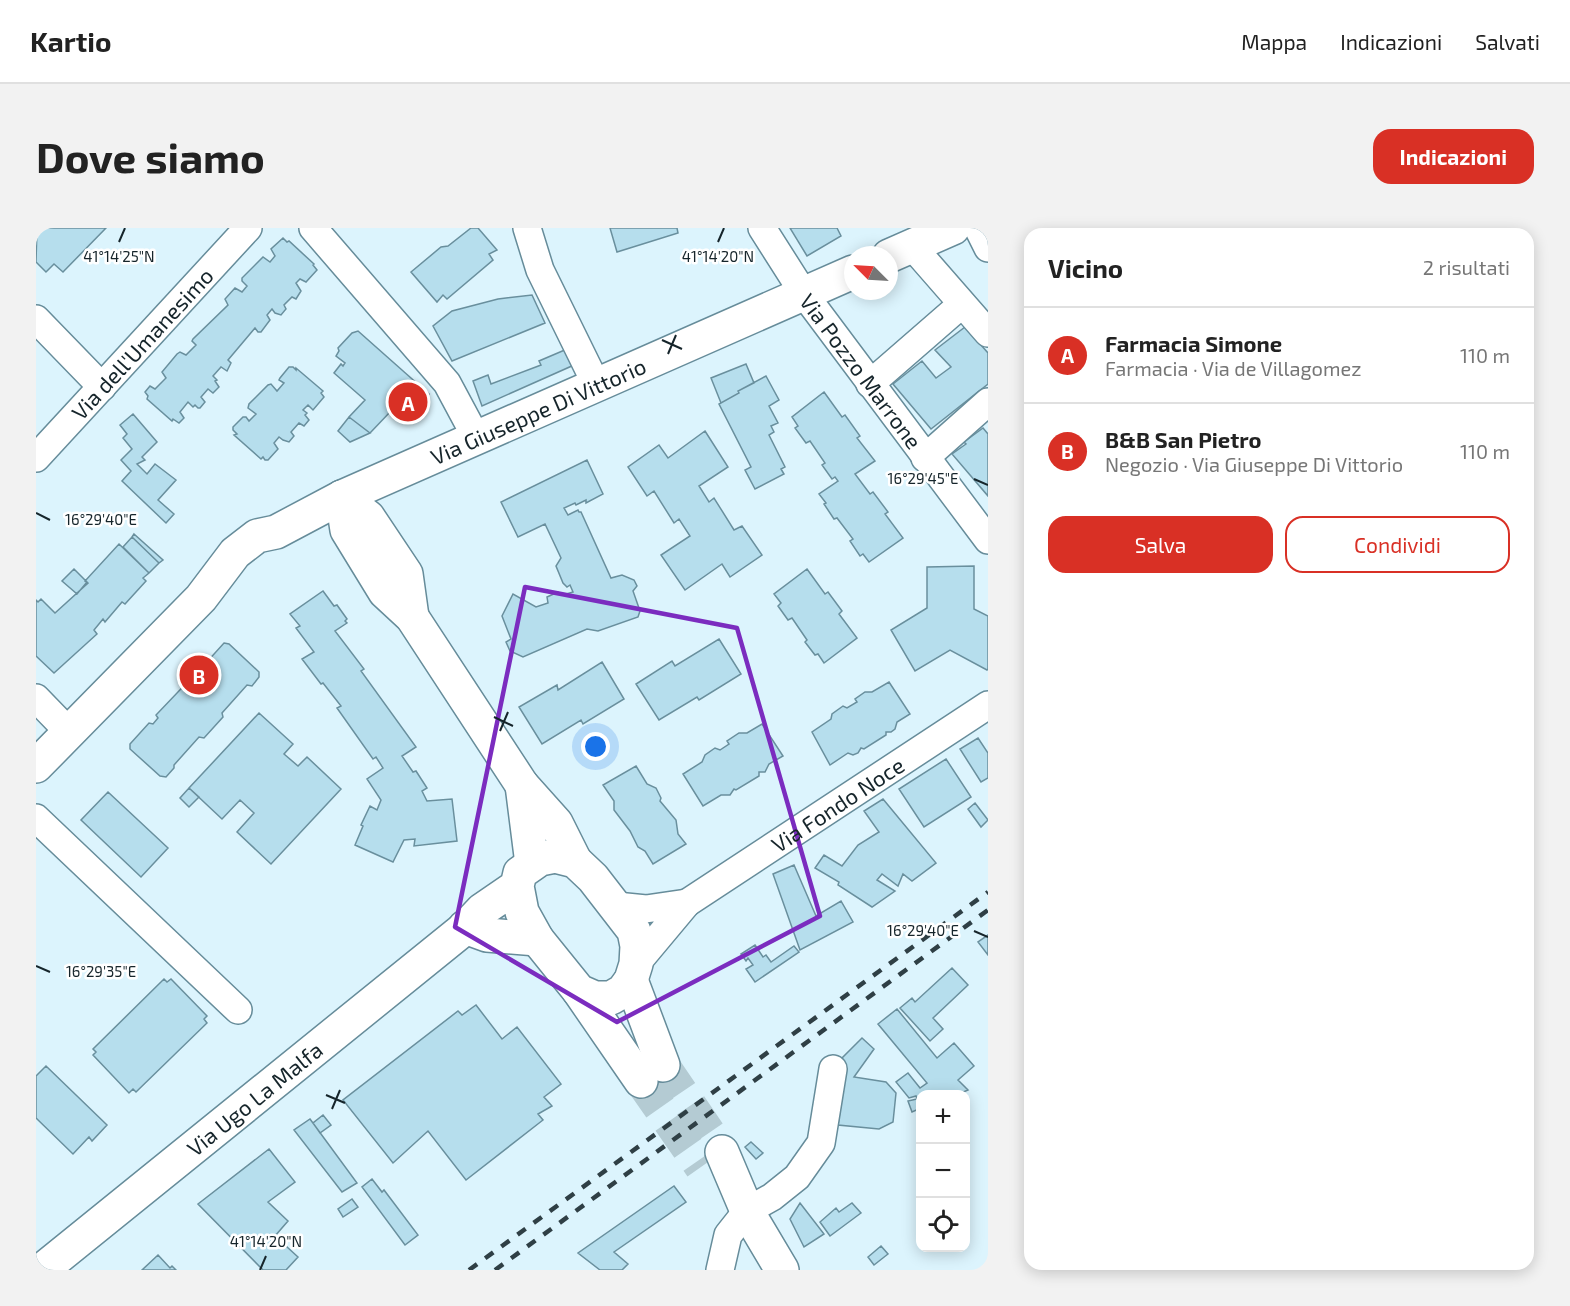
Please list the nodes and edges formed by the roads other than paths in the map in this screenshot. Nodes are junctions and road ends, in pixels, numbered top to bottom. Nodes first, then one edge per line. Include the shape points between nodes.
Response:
1 (248, 228) edge
2 (314, 228) edge
3 (527, 228) edge
4 (762, 228) edge
5 (953, 228) edge
6 (978, 228) edge
7 (988, 248) edge
8 (900, 251) edge
9 (844, 276) edge
10 (804, 294) junction
11 (962, 304) junction
12 (36, 319) edge
13 (988, 333) edge
14 (870, 384) junction
15 (597, 386) junction
16 (102, 387) junction
17 (988, 402) edge
18 (477, 439) junction
19 (36, 458) edge
20 (926, 458) junction
21 (342, 497) junction
22 (988, 540) edge
23 (36, 698) edge
24 (988, 705) edge
25 (69, 732) junction
26 (36, 766) edge
27 (522, 785) junction
28 (36, 818) edge
29 (575, 861) junction
30 (524, 875) junction
31 (687, 903) junction
32 (616, 906) junction
33 (465, 927) junction
34 (537, 939) junction
35 (633, 972) junction
36 (579, 991) junction
37 (238, 1010) dead end
38 (833, 1069) dead end
39 (711, 1160) tunnel mouth
40 (747, 1211) junction
41 (42, 1270) edge
42 (720, 1270) edge
43 (782, 1270) edge

1 - 16 street, Via dell'Umanesimo
2 - 18 street via 447,383
3 - 15 street via 540,270
4 - 10 street, Via Pozzo Marrone
5 - 8 street
6 - 7 street
8 - 11 street
9 - 10 street, Via Giuseppe Di Vittorio
10 - 14 street, Via Pozzo Marrone
10 - 15 street, Via Giuseppe Di Vittorio
11 - 13 street
11 - 14 street
12 - 16 street
14 - 20 street, Via Pozzo Marrone
15 - 18 street, Via Giuseppe Di Vittorio
16 - 19 street, Via dell'Umanesimo
17 - 20 street
18 - 21 street, Via Giuseppe Di Vittorio
20 - 22 street, Via Pozzo Marrone
21 - 25 street, Via Giuseppe Di Vittorio via 276,532 266,553 250,568 201,598
21 - 27 street via 368,518 406,574 412,617
23 - 25 street
24 - 31 street, Via Fondo Noce
25 - 26 street, Via Giuseppe Di Vittorio
27 - 29 street via 556,823
27 - 30 street
28 - 37 street
29 - 30 street via 555,856 540,859
29 - 32 street
30 - 33 street, Via Ugo La Malfa
30 - 34 street via 522,912
31 - 32 street, Via Fondo Noce via 646,909
31 - 35 street, Via Fondo Noce
32 - 35 street via 634,930 637,946
33 - 34 street via 487,935
33 - 41 street, Via Ugo La Malfa
34 - 36 street
35 - 36 street via 623,991 611,998 595,999
35 - 36 street via 652,1073
38 - 40 street via 821,1143 796,1178
39 - 40 street
40 - 42 street via 728,1235
40 - 43 street

